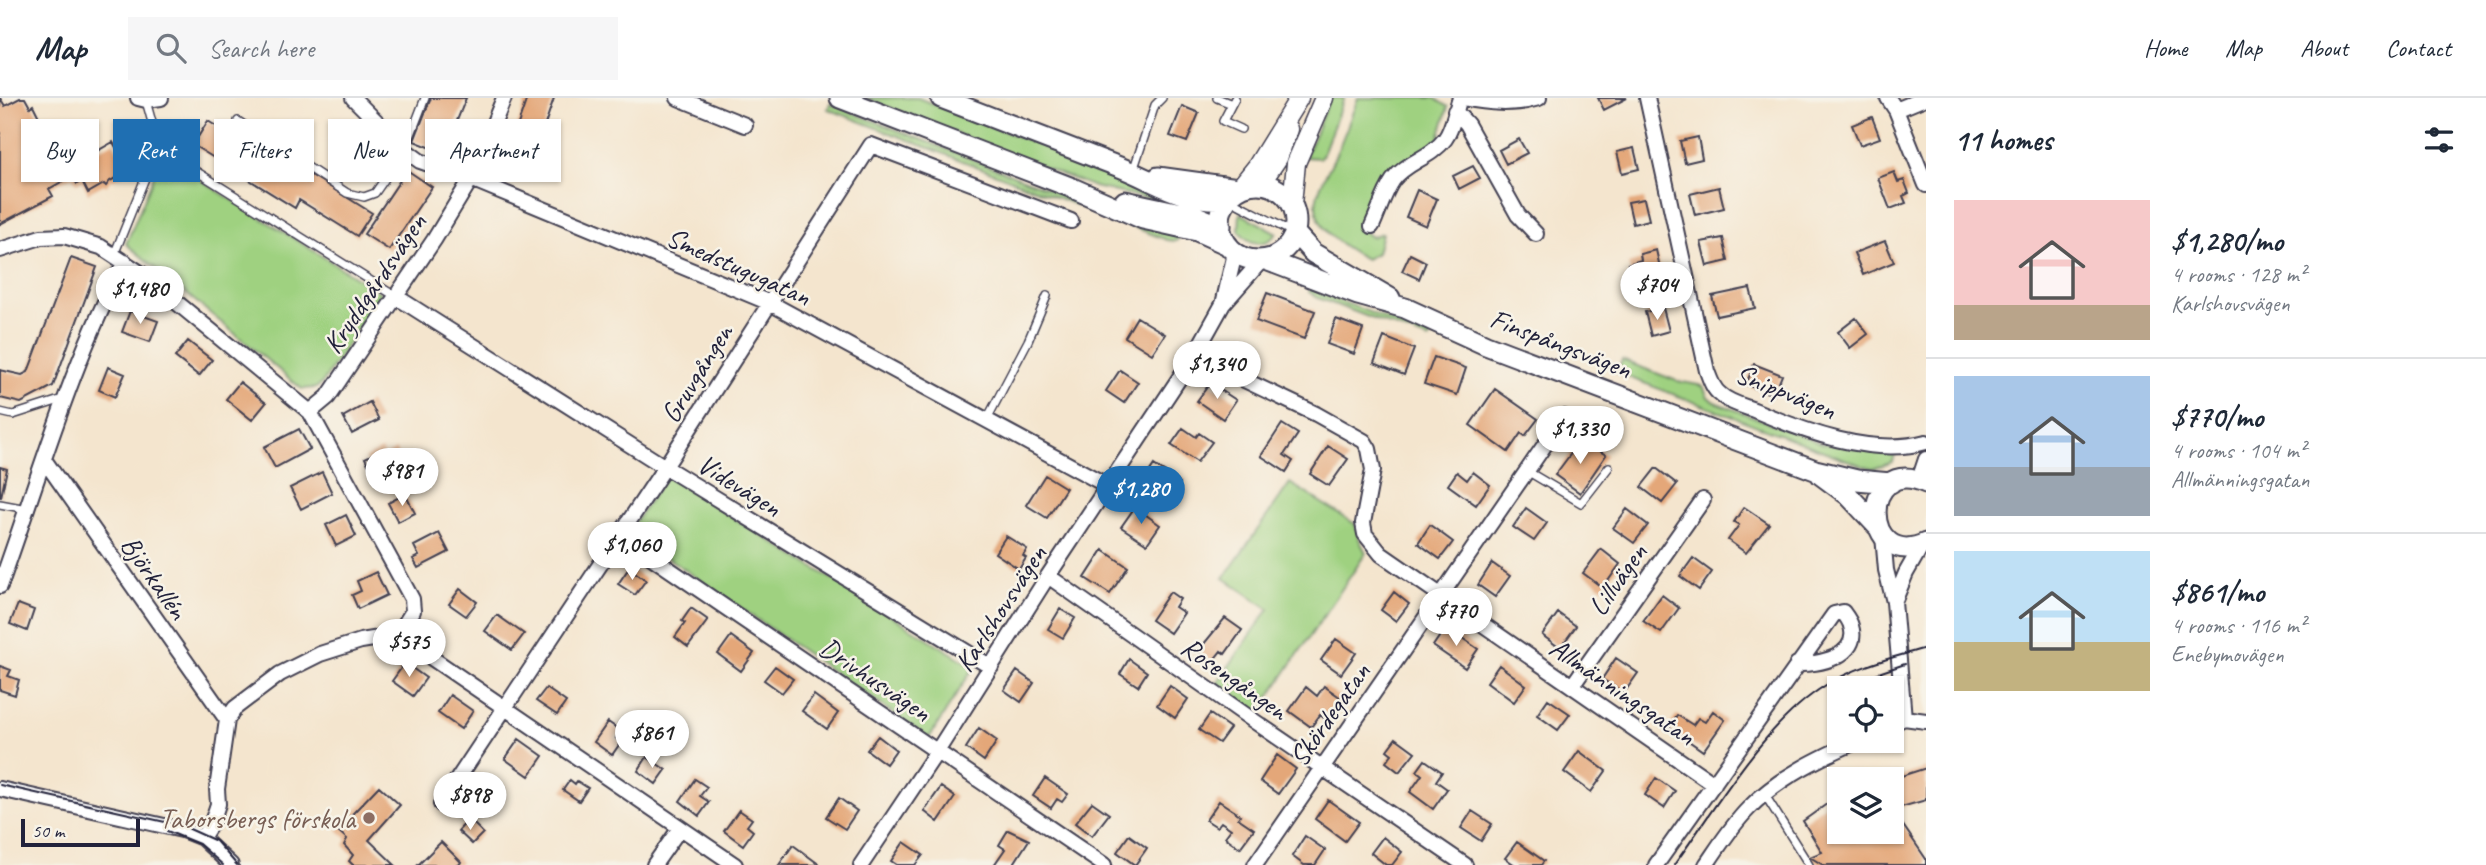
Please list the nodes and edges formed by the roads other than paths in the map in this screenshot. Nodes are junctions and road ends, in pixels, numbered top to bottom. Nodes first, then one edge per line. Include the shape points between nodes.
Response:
1 (153, 98) edge
2 (353, 98) edge
3 (425, 98) edge
4 (504, 98) edge
5 (678, 98) edge
6 (840, 98) edge
7 (941, 98) edge
8 (1163, 98) edge
9 (1217, 98) edge
10 (1324, 98) edge
11 (1539, 98) edge
12 (1647, 98) edge
13 (1925, 98) edge
14 (1233, 101) edge
15 (1459, 102) edge
16 (1296, 103) edge
17 (1892, 104) edge
18 (154, 119) edge
19 (374, 119) edge
20 (495, 119) edge
21 (745, 125) dead end
22 (1241, 129) dead end
23 (411, 134) edge
24 (1133, 172) junction
25 (200, 174) edge
26 (145, 182) edge
27 (330, 182) edge
28 (383, 182) edge
29 (469, 182) edge
30 (478, 182) edge
31 (1926, 185) edge
32 (1070, 187) junction
33 (1242, 189) junction
34 (1292, 204) junction
35 (1071, 221) dead end
36 (1220, 226) junction
37 (1372, 226) dead end
38 (1295, 233) junction
39 (1536, 234) dead end
40 (1231, 249) junction
41 (0, 250) edge
42 (120, 259) junction
43 (1264, 260) junction
44 (395, 296) junction
45 (1047, 296) dead end
46 (770, 303) junction
47 (1223, 304) junction
48 (1405, 308) junction
49 (1194, 356) junction
50 (67, 398) junction
51 (0, 412) edge
52 (310, 412) junction
53 (1564, 417) dead end
54 (986, 421) junction
55 (1926, 442) edge
56 (1926, 459) edge
57 (45, 461) junction
58 (665, 467) junction
59 (1609, 467) dead end
60 (1815, 470) junction
61 (1527, 471) junction
62 (1923, 481) edge
63 (1891, 483) junction
64 (1108, 486) junction
65 (1703, 500) dead end
66 (0, 504) edge
67 (28, 510) junction
68 (1880, 531) junction
69 (619, 535) junction
70 (1924, 544) edge
71 (1048, 576) junction
72 (0, 586) edge
73 (1441, 595) junction
74 (1894, 602) junction
75 (398, 635) junction
76 (1797, 664) dead end
77 (991, 667) junction
78 (1896, 676) edge
79 (1572, 686) junction
80 (506, 709) junction
81 (226, 720) junction
82 (1904, 721) edge
83 (1926, 721) edge
84 (938, 750) junction
85 (1831, 753) edge
86 (1322, 767) junction
87 (1714, 784) junction
88 (0, 789) edge
89 (1765, 795) junction
90 (441, 804) dead end
91 (680, 828) junction
92 (202, 838) junction
93 (231, 865) edge
94 (654, 865) edge
95 (734, 865) edge
96 (861, 865) edge
97 (1104, 865) edge
98 (1255, 865) edge
99 (1465, 865) edge
100 (1656, 865) edge
101 (1706, 865) edge
102 (1809, 865) edge

1 - 18 lane
2 - 19 street, Smedstugugatan
3 - 23 lane
4 - 20 street, Kryddgårdsvägen
5 - 21 street
6 - 32 main road, Finspångsvägen
7 - 24 main road
8 - 24 lane via 1155,105
9 - 14 lane
10 - 34 street via 1296,163
11 - 15 street via 1516,103
12 - 55 street, Snippvägen via 1712,385 1720,394 1823,435 1894,446
13 - 17 street
14 - 22 lane via 1223,121
15 - 37 street via 1444,141 1392,181
15 - 39 street via 1466,124 1518,215
16 - 33 street via 1278,158
17 - 31 street
24 - 33 main road via 1180,195 1208,200
25 - 44 lane
26 - 42 lane
27 - 28 lane via 364,197 375,193
29 - 44 street, Kryddgårdsvägen
30 - 46 street, Smedstugugatan
32 - 36 main road, Finspångsvägen via 1199,216
32 - 40 main road, Finspångsvägen via 1143,219 1197,230
33 - 34 main road via 1281,192
33 - 36 main road via 1221,216
33 - 38 lane
34 - 38 main road
35 - 46 street, Gruvgången via 871,145
36 - 40 main road
38 - 43 main road via 1284,251
38 - 48 main road, Finspångsvägen via 1313,253
40 - 43 main road, Finspångsvägen via 1243,257
40 - 47 street, Karlshovsvägen
41 - 42 street via 41,237 64,236 101,247
42 - 50 street
42 - 52 street
43 - 47 street, Karlshovsvägen
43 - 48 main road, Finspångsvägen
44 - 52 street, Kryddgårdsvägen via 328,397
44 - 58 street, Videvägen
45 - 54 lane
46 - 54 street, Smedstugugatan
46 - 58 street, Gruvgången
47 - 49 street, Karlshovsvägen
48 - 60 main road, Finspångsvägen via 1486,345
49 - 64 street, Karlshovsvägen
49 - 73 street, Allmänningsgatan via 1364,441 1373,470 1365,534 1381,554
50 - 51 lane via 13,415
50 - 57 street
52 - 75 street via 412,599 413,611
53 - 61 street, Skördegatan
54 - 64 street, Smedstugugatan
56 - 62 street
57 - 67 street
57 - 81 street, Björkallén
58 - 69 street, Gruvgången
58 - 77 street, Videvägen
59 - 61 lane via 1581,503
60 - 63 main road, Finspångsvägen
60 - 68 main road, Finspångsvägen via 1848,495
61 - 73 street, Skördegatan
62 - 63 main road, Finspångsvägen
63 - 68 main road via 1876,502
64 - 71 street, Karlshovsvägen
65 - 79 street, Lillvägen
66 - 67 lane
67 - 72 street
68 - 70 main road via 1901,547
68 - 74 street
69 - 80 street, Gruvgången
69 - 84 street, Drivhusvägen
70 - 74 street
71 - 77 street, Karlshovsvägen
71 - 86 street, Rosengången
73 - 79 street, Allmänningsgatan
73 - 86 street, Skördegatan
74 - 78 street
75 - 80 street
75 - 81 street via 340,647 299,664 251,695
76 - 87 street
77 - 84 street, Karlshovsvägen
79 - 87 street, Allmänningsgatan
80 - 90 street, Gruvgången
80 - 91 street
81 - 92 street via 218,804
82 - 83 street
84 - 96 street, Karlshovsvägen
84 - 97 street, Drivhusvägen
85 - 89 street
86 - 98 street, Skördegatan
86 - 99 street, Rosengången
87 - 100 street
88 - 92 street
89 - 101 street via 1749,808
89 - 102 lane
91 - 94 street
91 - 95 street
92 - 93 street

